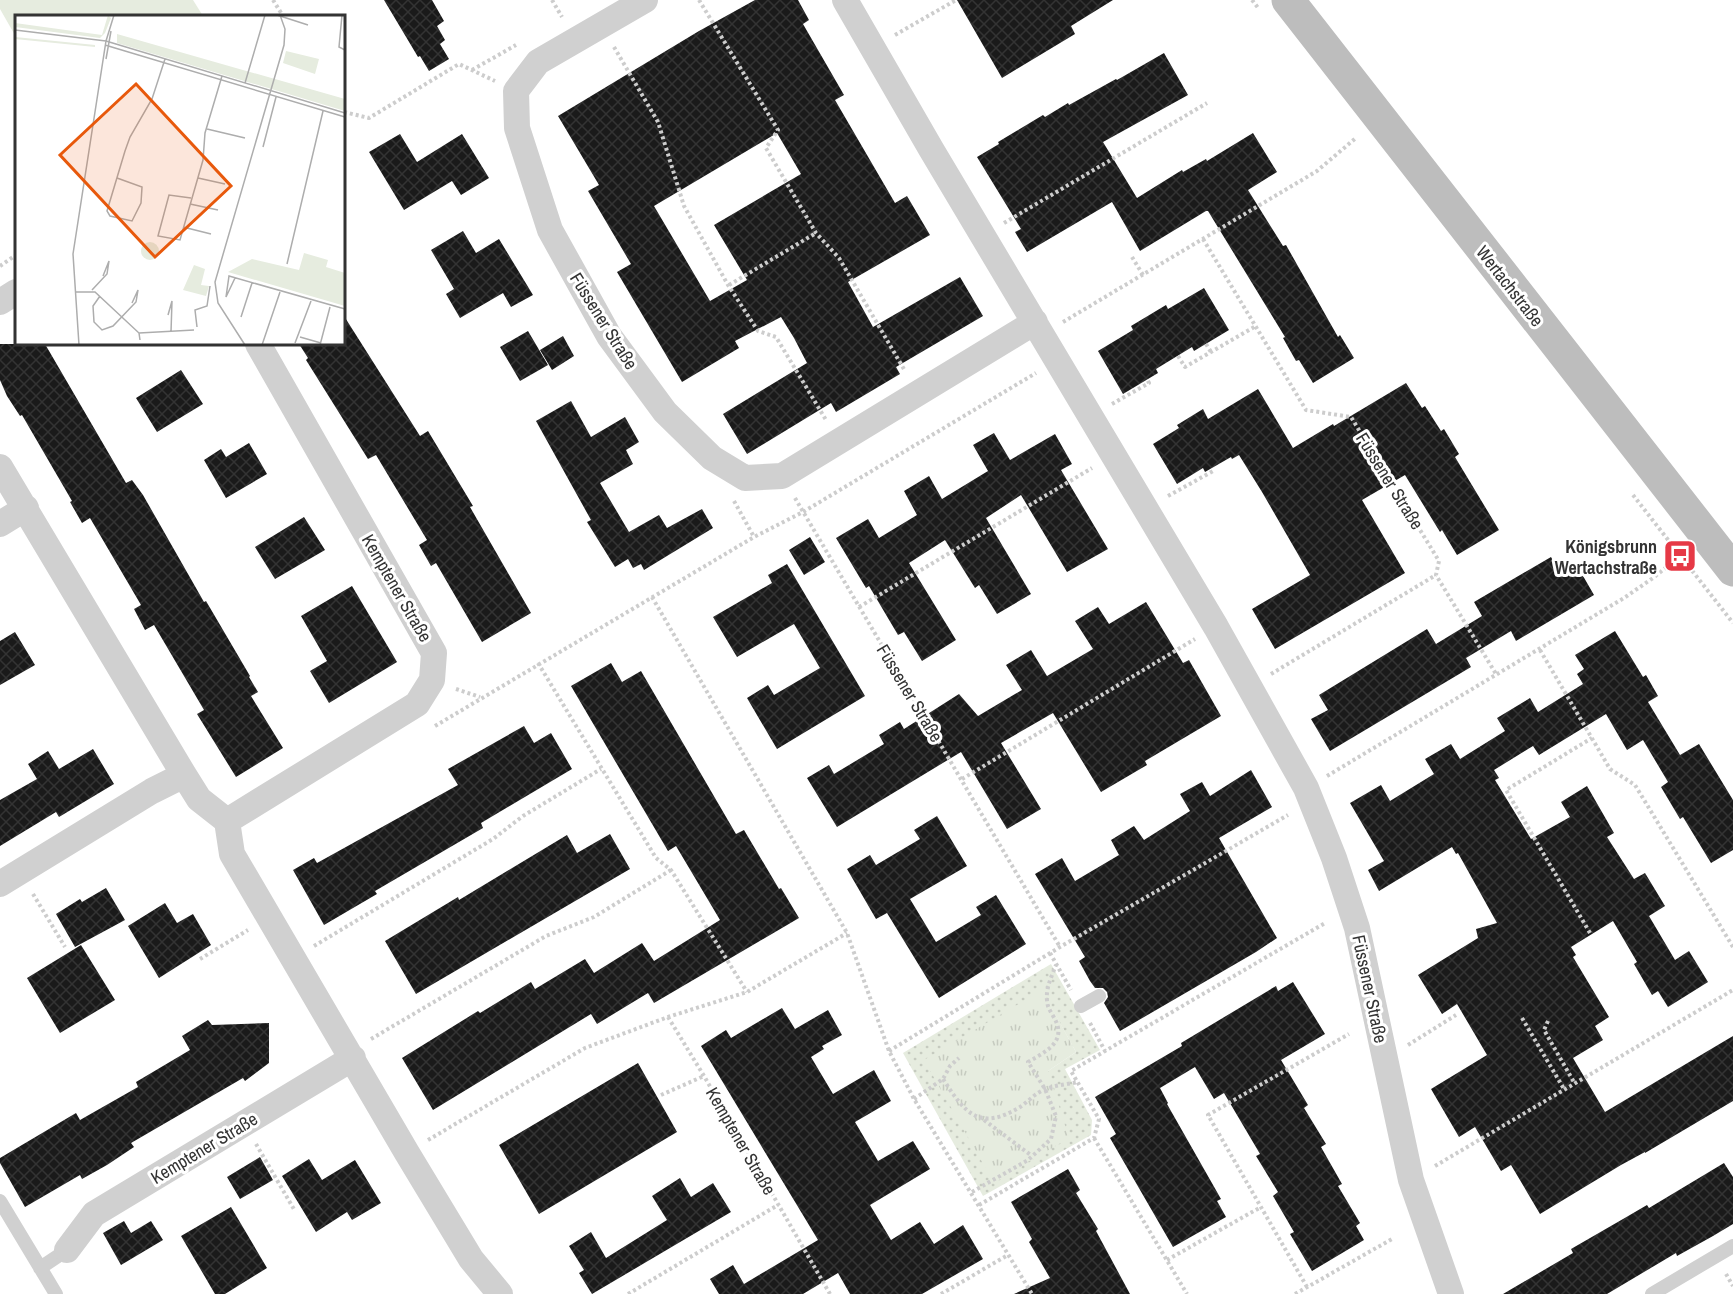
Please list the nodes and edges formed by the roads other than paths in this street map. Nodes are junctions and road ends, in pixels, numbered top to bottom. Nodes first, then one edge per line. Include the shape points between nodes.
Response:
1 (645, 0) edge
2 (845, 0) edge
3 (1288, 0) edge
4 (15, 293) edge
5 (0, 302) edge
6 (1038, 328) junction
7 (259, 345) edge
8 (0, 467) edge
9 (26, 508) junction
10 (0, 524) edge
11 (1733, 570) edge
12 (184, 775) junction
13 (227, 821) junction
14 (10, 878) edge
15 (1099, 996) dead end
16 (1081, 1006) road end
17 (351, 1055) junction
18 (0, 1201) edge
19 (1733, 1246) edge
20 (67, 1251) joint
21 (40, 1269) junction
22 (56, 1294) edge
23 (500, 1294) edge
24 (1451, 1294) edge
25 (1652, 1294) edge

1 - 6 street, Füssener Straße via 538,62 516,91 517,128 550,230 609,336 665,412 712,458 745,478 782,476 918,393
2 - 6 street, Füssener Straße
3 - 11 street, Wertachstraße
4 - 5 street
6 - 24 street, Füssener Straße via 1216,627 1309,795 1357,927 1412,1180
7 - 13 street, Kemptener Straße via 434,652 432,680 417,704
8 - 9 street
9 - 10 street
9 - 12 street
12 - 13 street via 199,799
12 - 14 street
13 - 17 street via 232,854
15 - 16 lane
17 - 20 street, Kemptener Straße via 94,1214
17 - 23 street via 471,1259
18 - 21 lane
19 - 25 lane
20 - 21 lane
21 - 22 lane

